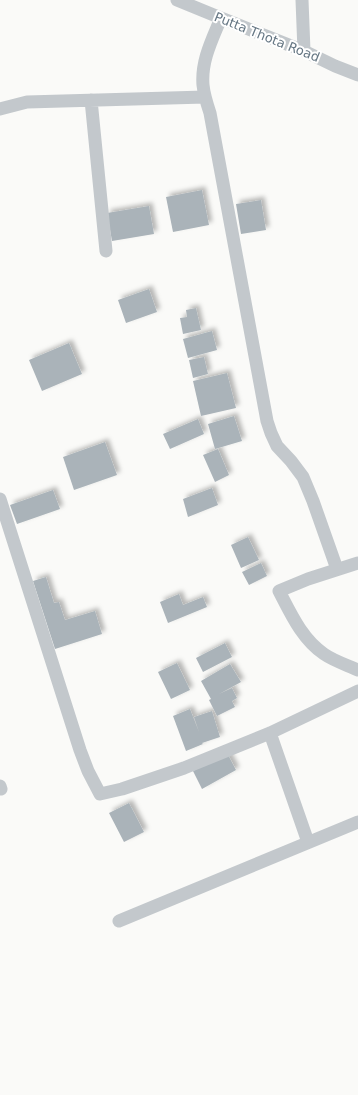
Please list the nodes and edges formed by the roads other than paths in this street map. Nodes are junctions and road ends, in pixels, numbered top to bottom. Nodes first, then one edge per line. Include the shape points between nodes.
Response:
1 (177, 0) edge
2 (302, 0) edge
3 (221, 18) junction
4 (304, 51) junction
5 (358, 75) edge
6 (205, 97) junction
7 (91, 100) junction
8 (0, 108) edge
9 (106, 251) dead end
10 (0, 499) edge
11 (358, 563) edge
12 (337, 569) junction
13 (358, 670) edge
14 (358, 691) edge
15 (270, 733) junction
16 (358, 822) edge
17 (308, 842) junction
18 (119, 921) dead end

1 - 3 street, Putta Thota Road
2 - 4 street
3 - 4 street, Putta Thota Road
3 - 6 street via 203,68
4 - 5 street, Putta Thota Road
6 - 7 street
6 - 12 street via 269,427 278,446 302,477
7 - 8 street via 27,102
7 - 9 street
10 - 15 street via 80,750 100,794 184,768
11 - 12 street
12 - 13 street via 279,591 296,624 310,643 325,656
14 - 15 street
15 - 17 street
16 - 17 street
17 - 18 street

